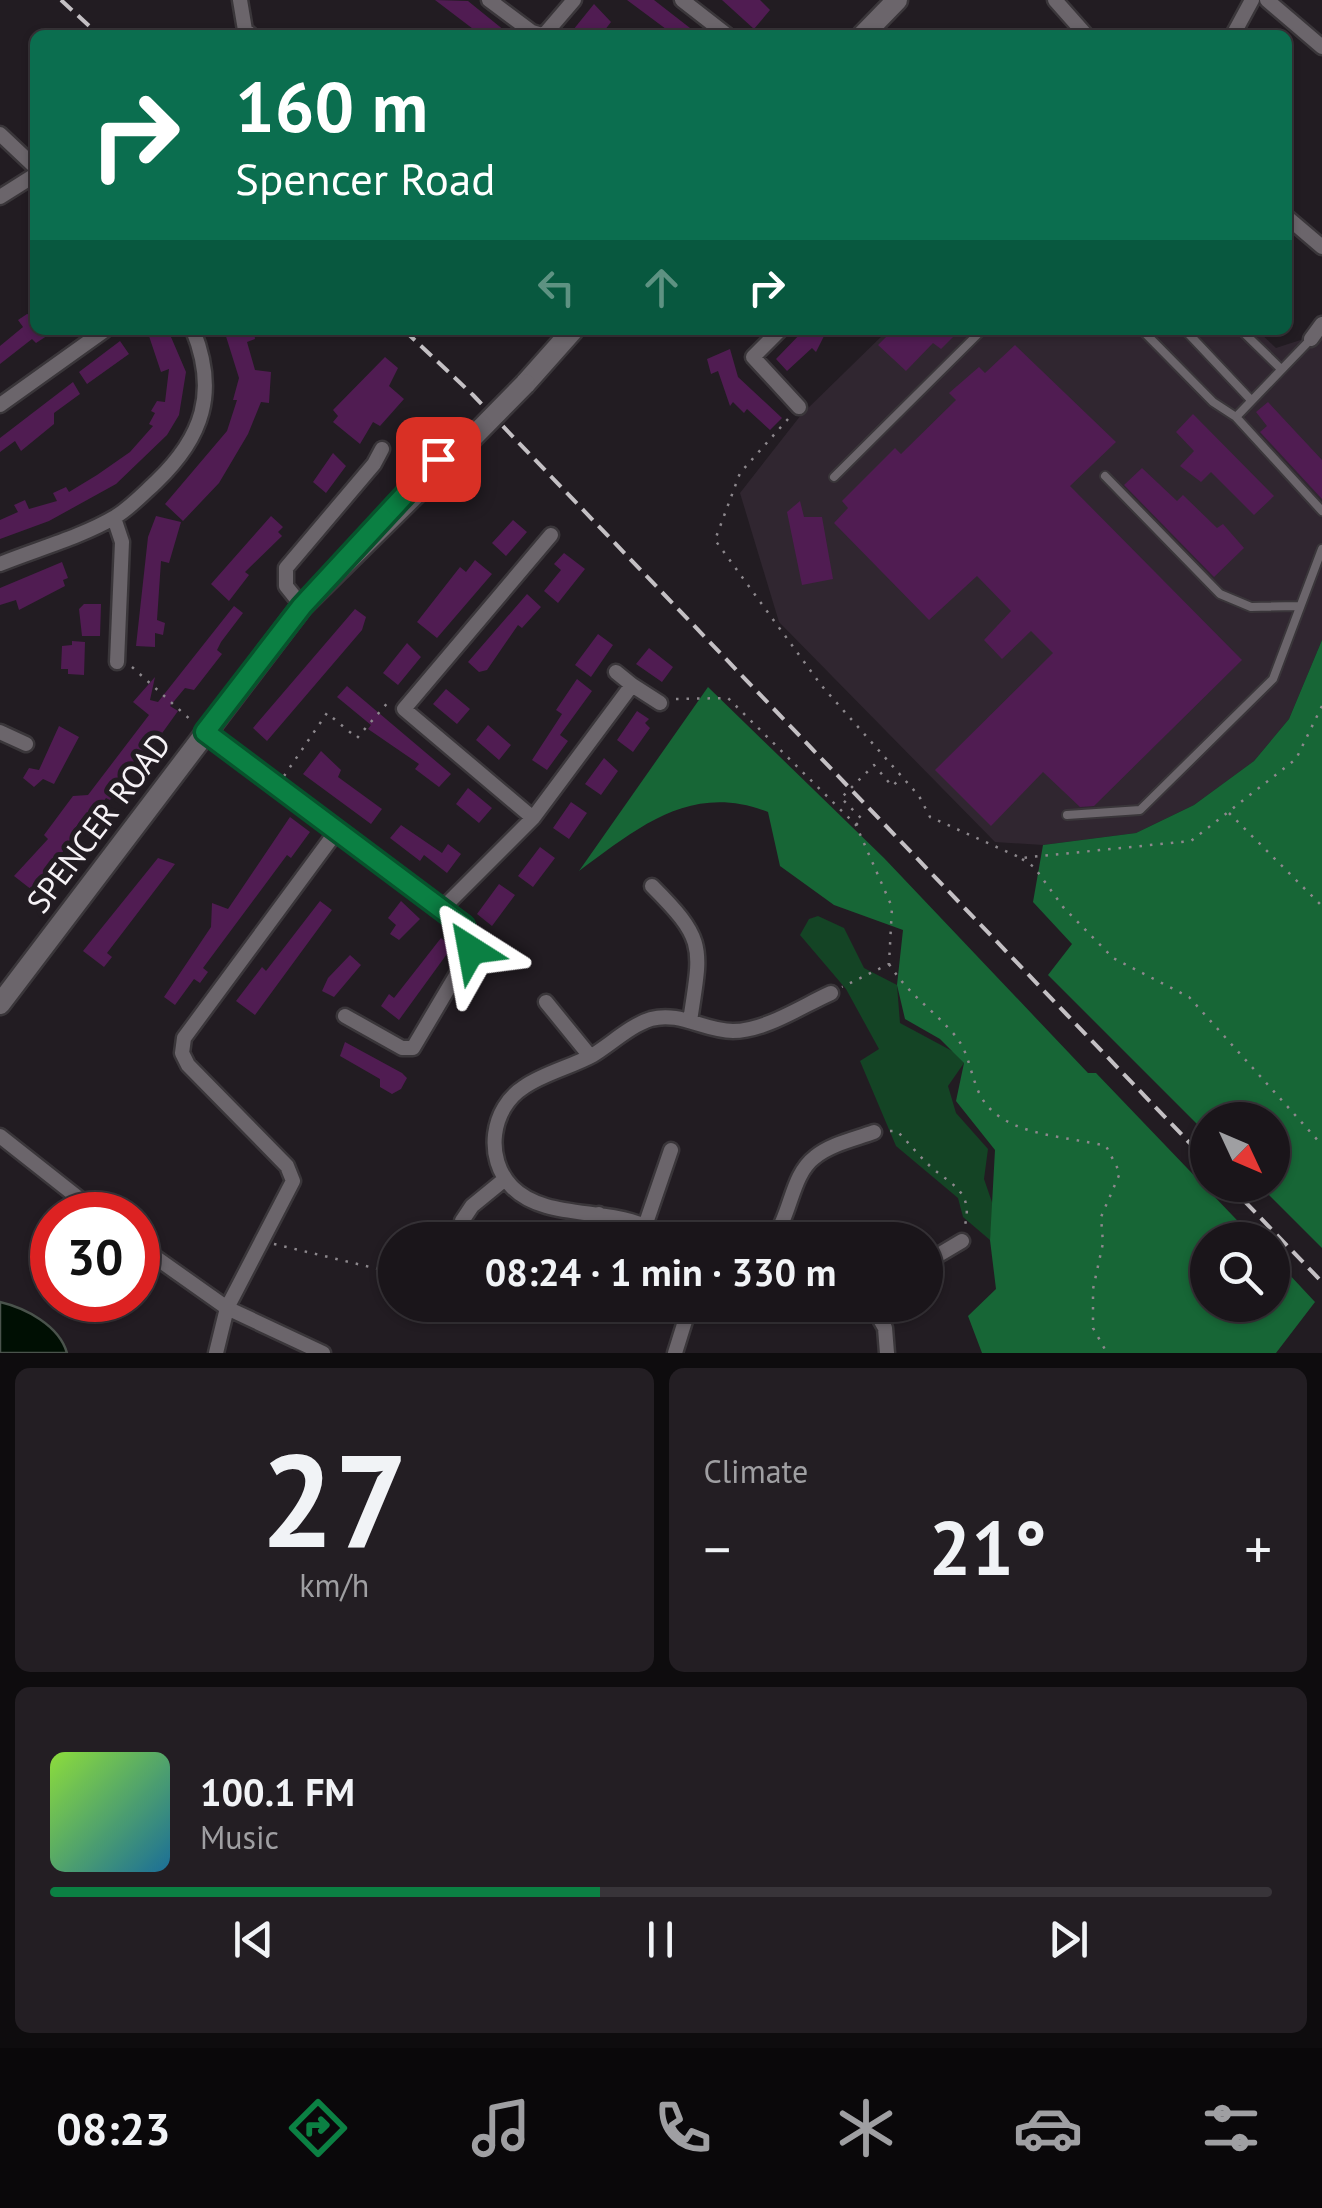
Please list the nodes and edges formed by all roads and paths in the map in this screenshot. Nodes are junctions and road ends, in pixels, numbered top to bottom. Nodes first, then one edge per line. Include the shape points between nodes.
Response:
1 (240, 0) edge
2 (489, 0) edge
3 (574, 0) edge
4 (682, 0) edge
5 (897, 0) edge
6 (1056, 0) edge
7 (1252, 0) edge
8 (1267, 0) edge
9 (245, 30) edge
10 (529, 30) edge
11 (547, 30) edge
12 (721, 30) edge
13 (868, 30) edge
14 (1078, 30) edge
15 (1235, 30) edge
16 (1322, 47) edge
17 (0, 134) edge
18 (30, 162) edge
19 (30, 178) edge
20 (0, 198) edge
21 (1292, 221) edge
22 (1322, 247) edge
23 (1322, 324) edge
24 (98, 335) edge
25 (194, 335) edge
26 (565, 335) edge
27 (775, 335) edge
28 (977, 335) edge
29 (1147, 335) edge
30 (1189, 335) edge
31 (1247, 335) edge
32 (1311, 340) joint
33 (1280, 368) junction
34 (1252, 400) junction
35 (0, 405) edge
36 (799, 407) dead end
37 (1236, 417) junction
38 (780, 428) dead end
39 (382, 449) dead end
40 (1105, 476) dead end
41 (834, 477) dead end
42 (1322, 510) edge
43 (114, 518) junction
44 (550, 536) dead end
45 (1322, 549) edge
46 (0, 564) edge
47 (302, 606) junction
48 (1300, 606) junction
49 (116, 662) joint
50 (616, 672) dead end
51 (632, 685) junction
52 (660, 703) joint
53 (1322, 706) edge
54 (404, 709) junction
55 (0, 732) edge
56 (205, 732) junction
57 (26, 744) dead end
58 (902, 778) junction
59 (276, 788) junction
60 (1228, 812) junction
61 (1067, 816) dead end
62 (533, 818) junction
63 (856, 825) junction
64 (336, 832) junction
65 (1021, 858) junction
66 (652, 886) dead end
67 (1322, 906) edge
68 (442, 909) junction
69 (889, 964) junction
70 (802, 988) dead end
71 (832, 993) joint
72 (546, 1002) dead end
73 (808, 1003) junction
74 (0, 1004) edge
75 (345, 1016) dead end
76 (690, 1021) junction
77 (590, 1056) junction
78 (848, 1123) dead end
79 (874, 1132) joint
80 (0, 1136) edge
81 (855, 1138) junction
82 (1322, 1145) edge
83 (671, 1150) dead end
84 (506, 1179) junction
85 (71, 1192) edge
86 (599, 1214) junction
87 (461, 1222) edge
88 (596, 1222) edge
89 (630, 1222) edge
90 (647, 1222) edge
91 (784, 1222) edge
92 (963, 1239) joint
93 (263, 1241) junction
94 (943, 1252) edge
95 (160, 1261) edge
96 (378, 1270) edge
97 (227, 1308) junction
98 (684, 1322) edge
99 (881, 1322) edge
100 (216, 1353) edge
101 (322, 1353) edge
102 (674, 1353) edge
103 (887, 1353) edge
104 (1107, 1353) edge

1 - 9 street
2 - 10 street
3 - 11 street
4 - 12 street
5 - 13 street
6 - 14 street
7 - 15 street
8 - 16 street
17 - 18 street
19 - 20 street
21 - 22 street
23 - 32 street
24 - 35 street
25 - 43 street via 206,376 201,422 173,464
26 - 47 street, SPENCER ROAD via 414,482
27 - 36 street via 753,357
28 - 41 lane
29 - 37 lane
30 - 34 lane
31 - 33 lane
32 - 33 lane
33 - 34 lane
34 - 37 lane
37 - 42 lane
38 - 58 path via 740,474 714,540 821,685
39 - 47 street via 286,568 286,586
40 - 48 lane via 1220,594 1251,607
43 - 46 street
43 - 49 street via 122,542
44 - 54 street
45 - 48 lane
47 - 56 street, SPENCER ROAD
48 - 61 lane via 1274,679 1140,810
49 - 56 path via 132,667
50 - 51 street
51 - 52 street
51 - 62 street
52 - 63 path via 686,696 728,698
53 - 60 path via 1296,759
54 - 59 path via 386,700 356,738 327,713
54 - 62 street
55 - 57 street
56 - 59 street
56 - 74 street, SPENCER ROAD
58 - 63 path, bridge via 892,786 874,765 841,798 862,819
58 - 65 path via 930,816
59 - 64 street
60 - 65 path via 1191,842
60 - 67 path
62 - 68 street
63 - 69 path via 892,907
64 - 68 street
64 - 93 street via 184,1038 188,1065 291,1174 293,1188
65 - 82 path via 1113,958 1189,997
66 - 76 street via 670,895 700,956
68 - 75 street via 464,926 471,950 422,1039 402,1048
69 - 71 path
69 - 104 path via 909,994 954,1033 978,1092 1011,1125 1106,1146 1120,1173 1101,1217 1093,1328
70 - 73 street
71 - 73 street
72 - 77 street
73 - 76 street via 740,1030
76 - 77 street via 647,1020
77 - 84 street via 528,1084 504,1109 494,1149
78 - 81 street
79 - 81 street
79 - 92 path via 898,1131 962,1189 969,1210
80 - 85 street
81 - 91 street via 811,1160
83 - 90 street
84 - 86 street via 534,1202
84 - 87 street
86 - 88 street
86 - 89 street
92 - 94 street
93 - 96 path
93 - 97 street
95 - 97 street
97 - 100 street
97 - 101 street
98 - 102 street
99 - 103 street

